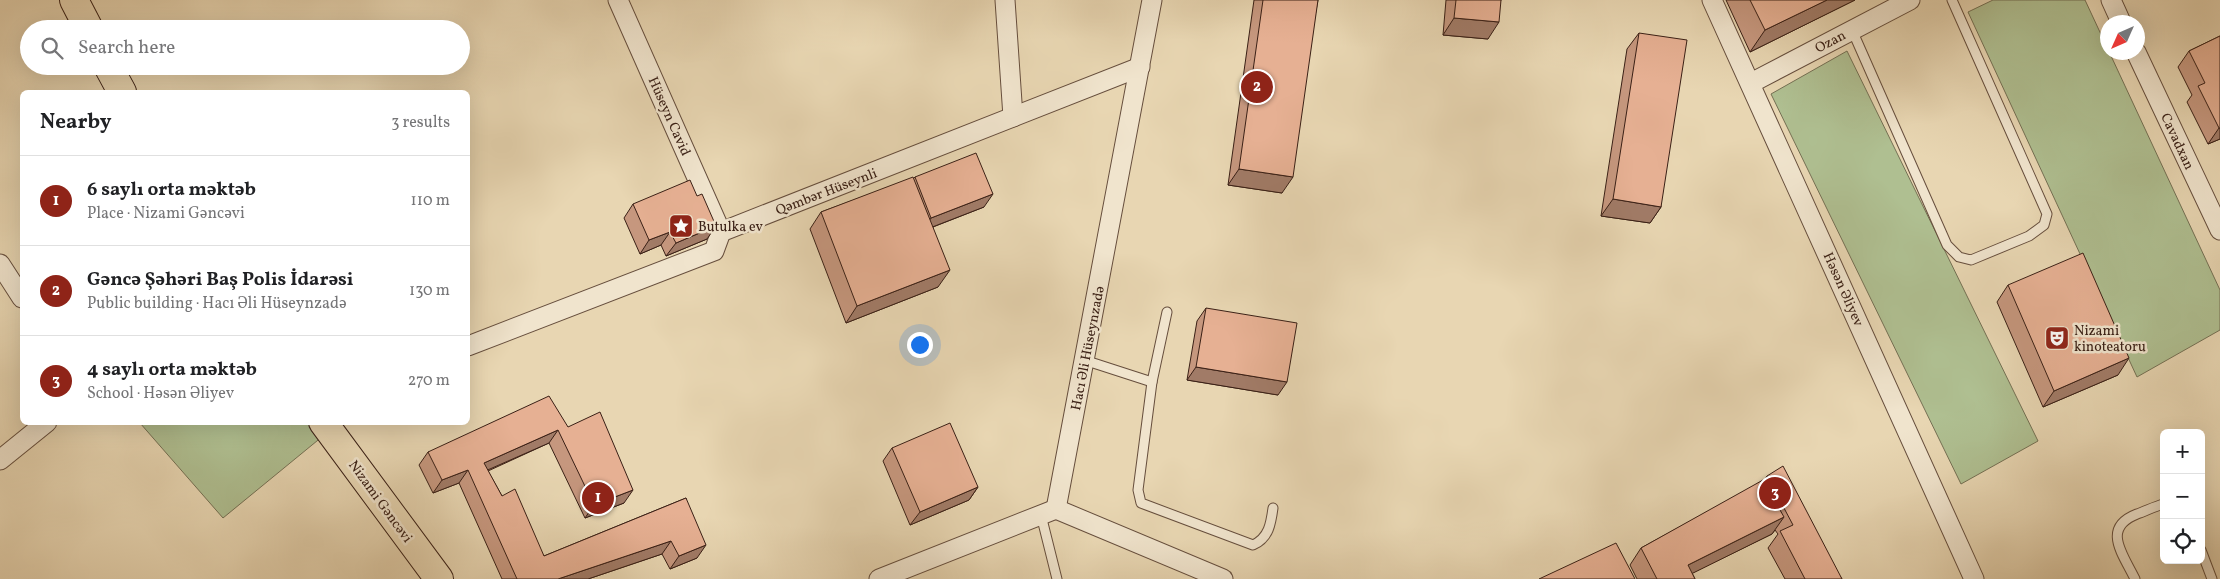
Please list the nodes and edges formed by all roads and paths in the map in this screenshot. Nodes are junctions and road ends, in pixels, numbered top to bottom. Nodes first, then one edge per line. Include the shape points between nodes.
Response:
1 (618, 0) edge
2 (1005, 0) edge
3 (1152, 0) edge
4 (1712, 0) edge
5 (1910, 0) edge
6 (1952, 0) edge
7 (2111, 0) edge
8 (78, 1) edge
9 (2118, 15) edge
10 (85, 20) edge
11 (1852, 30) junction
12 (2140, 60) edge
13 (1140, 67) junction
14 (113, 75) edge
15 (1751, 83) junction
16 (121, 90) edge
17 (1013, 117) junction
18 (2220, 230) edge
19 (721, 232) junction
20 (0, 264) edge
21 (20, 295) edge
22 (1167, 312) dead end
23 (470, 345) edge
24 (1084, 360) junction
25 (1152, 382) junction
26 (43, 425) edge
27 (325, 425) edge
28 (0, 460) edge
29 (2160, 505) edge
30 (1273, 508) dead end
31 (1049, 512) junction
32 (2205, 561) edge
33 (438, 579) edge
34 (879, 579) edge
35 (1056, 579) edge
36 (1223, 579) edge
37 (1974, 579) edge
38 (2135, 579) edge
39 (2212, 579) edge

1 - 19 street, Hüseyn Cavid
2 - 17 street
3 - 13 street, Hacı Əli Hüseynzadə
4 - 15 street, Həsən Əliyev
5 - 11 street, Ozan
6 - 11 lane via 2047,214 2044,226 2029,236 1971,260 1959,257 1947,245
7 - 9 street
8 - 10 main road
11 - 15 street, Ozan
12 - 18 street, Cavadxan
13 - 17 street, Qəmbər Hüseynli
13 - 24 street, Hacı Əli Hüseynzadə
14 - 16 main road
15 - 37 street, Həsən Əliyev
17 - 19 street, Qəmbər Hüseynli
19 - 23 street via 714,251
20 - 21 street
22 - 25 lane
24 - 25 lane
24 - 31 street, Hacı Əli Hüseynzadə
25 - 30 lane via 1138,490 1141,503 1253,545 1261,542 1270,529
26 - 28 street
27 - 33 main road, Nizami Gəncəvi
29 - 38 lane via 2126,518 2117,530 2116,541
31 - 34 street
31 - 35 lane
31 - 36 street
32 - 39 lane

